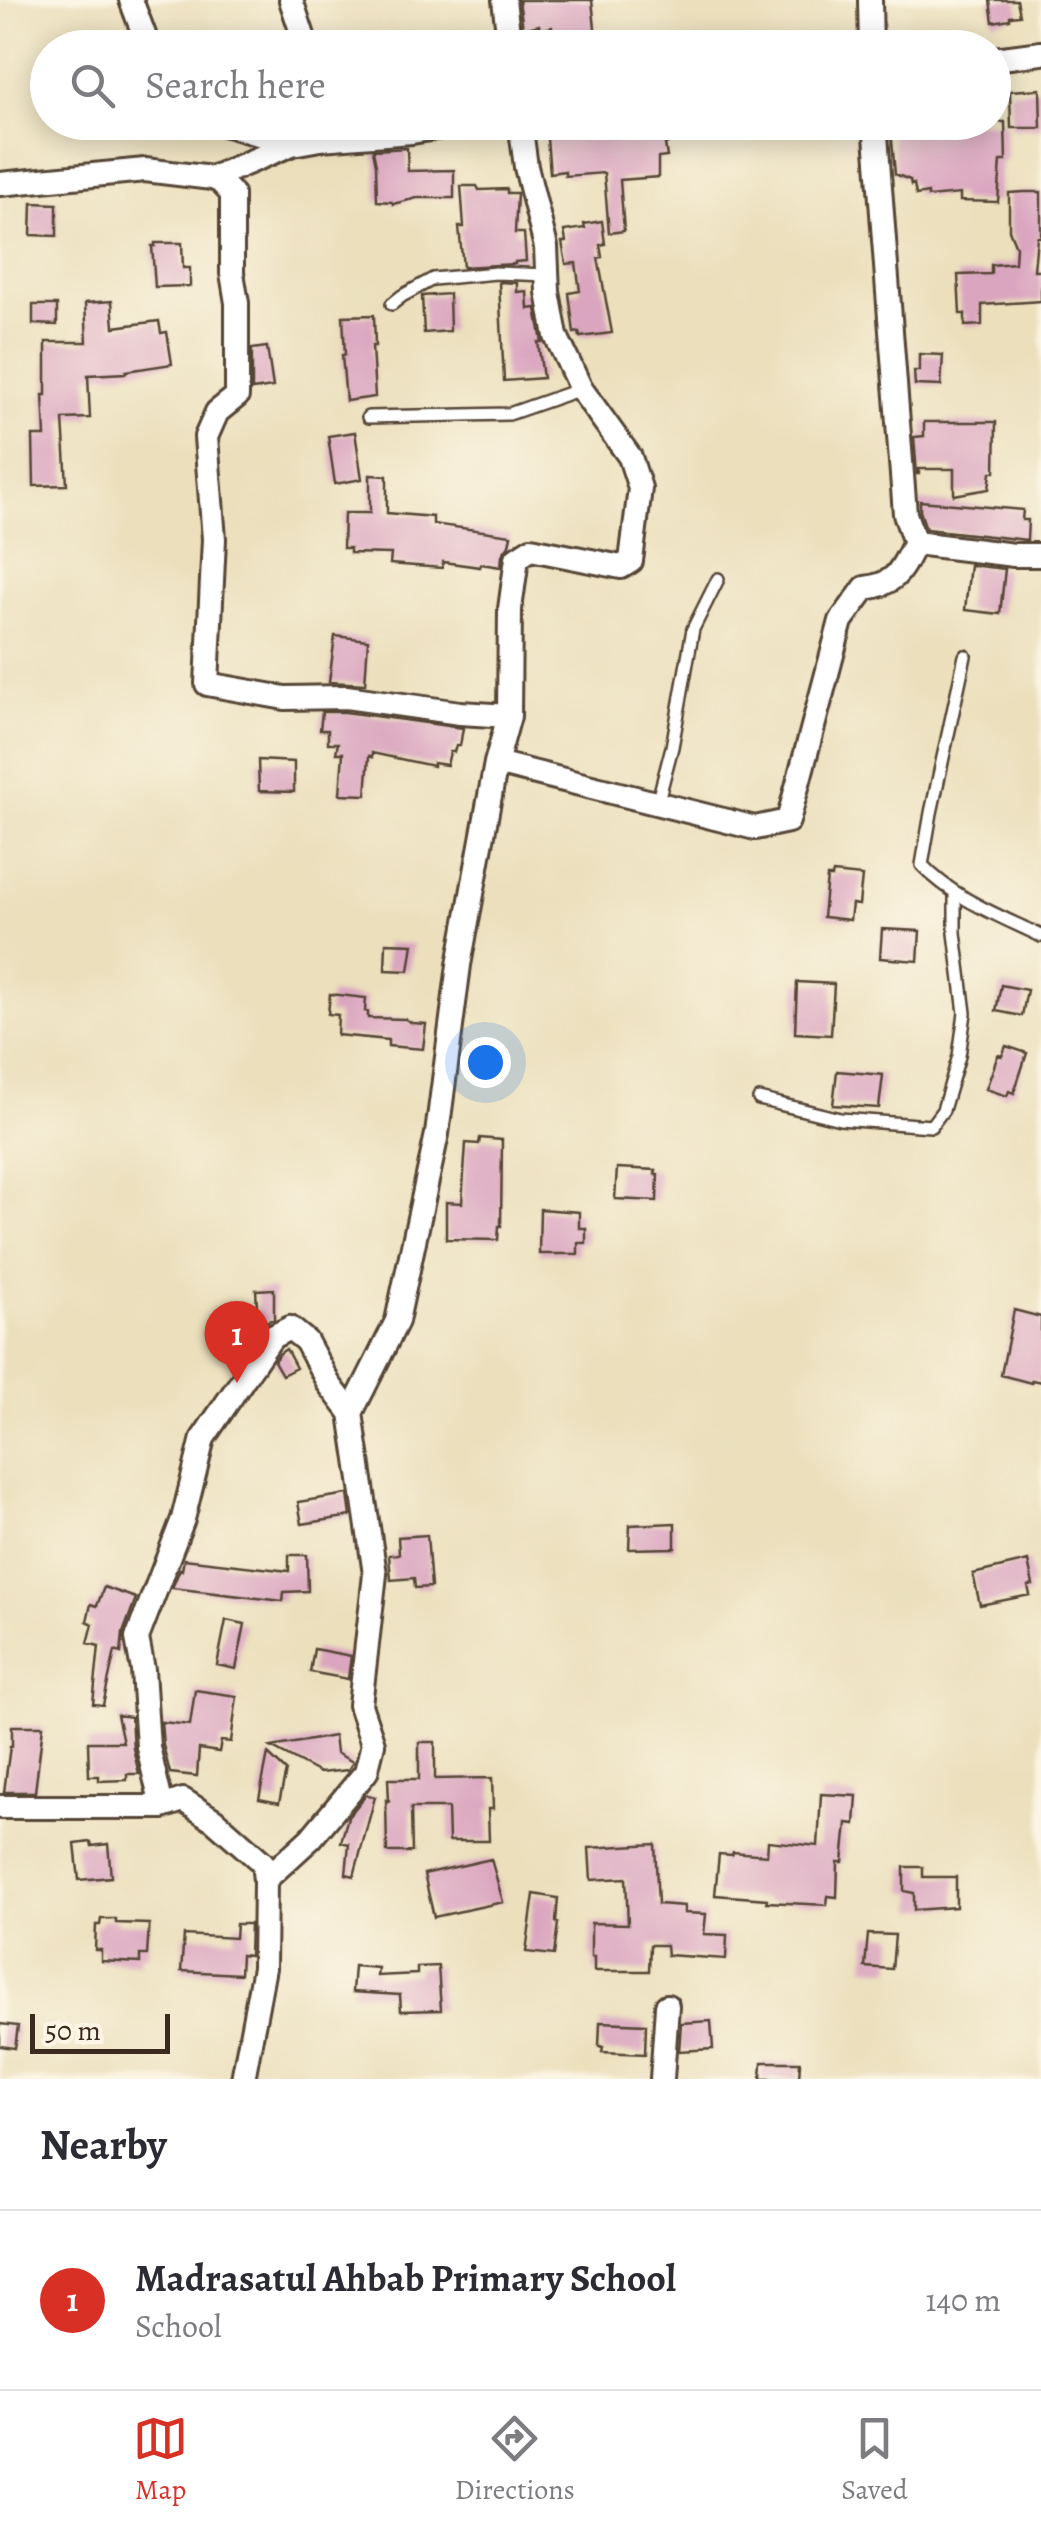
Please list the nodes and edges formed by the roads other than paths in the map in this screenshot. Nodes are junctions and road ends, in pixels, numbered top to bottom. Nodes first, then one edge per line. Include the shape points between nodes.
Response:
1 (130, 0) edge
2 (291, 0) edge
3 (504, 0) edge
4 (870, 0) edge
5 (142, 30) edge
6 (302, 30) edge
7 (508, 30) edge
8 (871, 30) edge
9 (1041, 54) edge
10 (1011, 57) edge
11 (278, 140) edge
12 (300, 140) edge
13 (522, 140) edge
14 (876, 140) edge
15 (292, 144) junction
16 (212, 178) junction
17 (0, 184) edge
18 (547, 275) junction
19 (392, 304) dead end
20 (582, 390) junction
21 (368, 416) dead end
22 (916, 543) junction
23 (1041, 555) edge
24 (718, 579) dead end
25 (966, 656) dead end
26 (509, 716) junction
27 (496, 764) junction
28 (657, 804) junction
29 (955, 892) junction
30 (1041, 936) edge
31 (759, 1099) dead end
32 (351, 1413) junction
33 (0, 1807) edge
34 (162, 1807) junction
35 (265, 1880) junction
36 (667, 2006) dead end
37 (243, 2079) edge
38 (662, 2079) edge

1 - 5 street
2 - 6 street
3 - 7 street
4 - 8 street
9 - 10 street
11 - 15 street
12 - 15 street
13 - 18 street
14 - 22 street via 904,514
15 - 16 street
16 - 17 street via 145,170
16 - 26 street via 232,194 238,376 237,396 216,412 206,437 214,540 207,684 285,698 346,697
18 - 19 lane via 433,279
18 - 20 street via 556,336
20 - 21 lane via 508,414
20 - 26 street via 630,457 640,488 631,561 622,567 531,549 518,558 510,610
22 - 23 street
22 - 28 street via 896,578 865,588 841,622 788,821 755,828
24 - 28 lane via 693,630
25 - 29 lane via 922,865
26 - 27 street
27 - 28 street
27 - 32 street via 437,1134 396,1321
29 - 30 lane
29 - 31 lane via 965,1013 960,1056 931,1126 840,1119
32 - 34 street via 306,1341 290,1328 272,1337 202,1438 183,1519 138,1638 148,1747
32 - 35 street via 375,1574 360,1705 372,1744 366,1772
33 - 34 street
34 - 35 street via 182,1800 214,1820 263,1863
35 - 37 street via 264,1968
36 - 38 street

